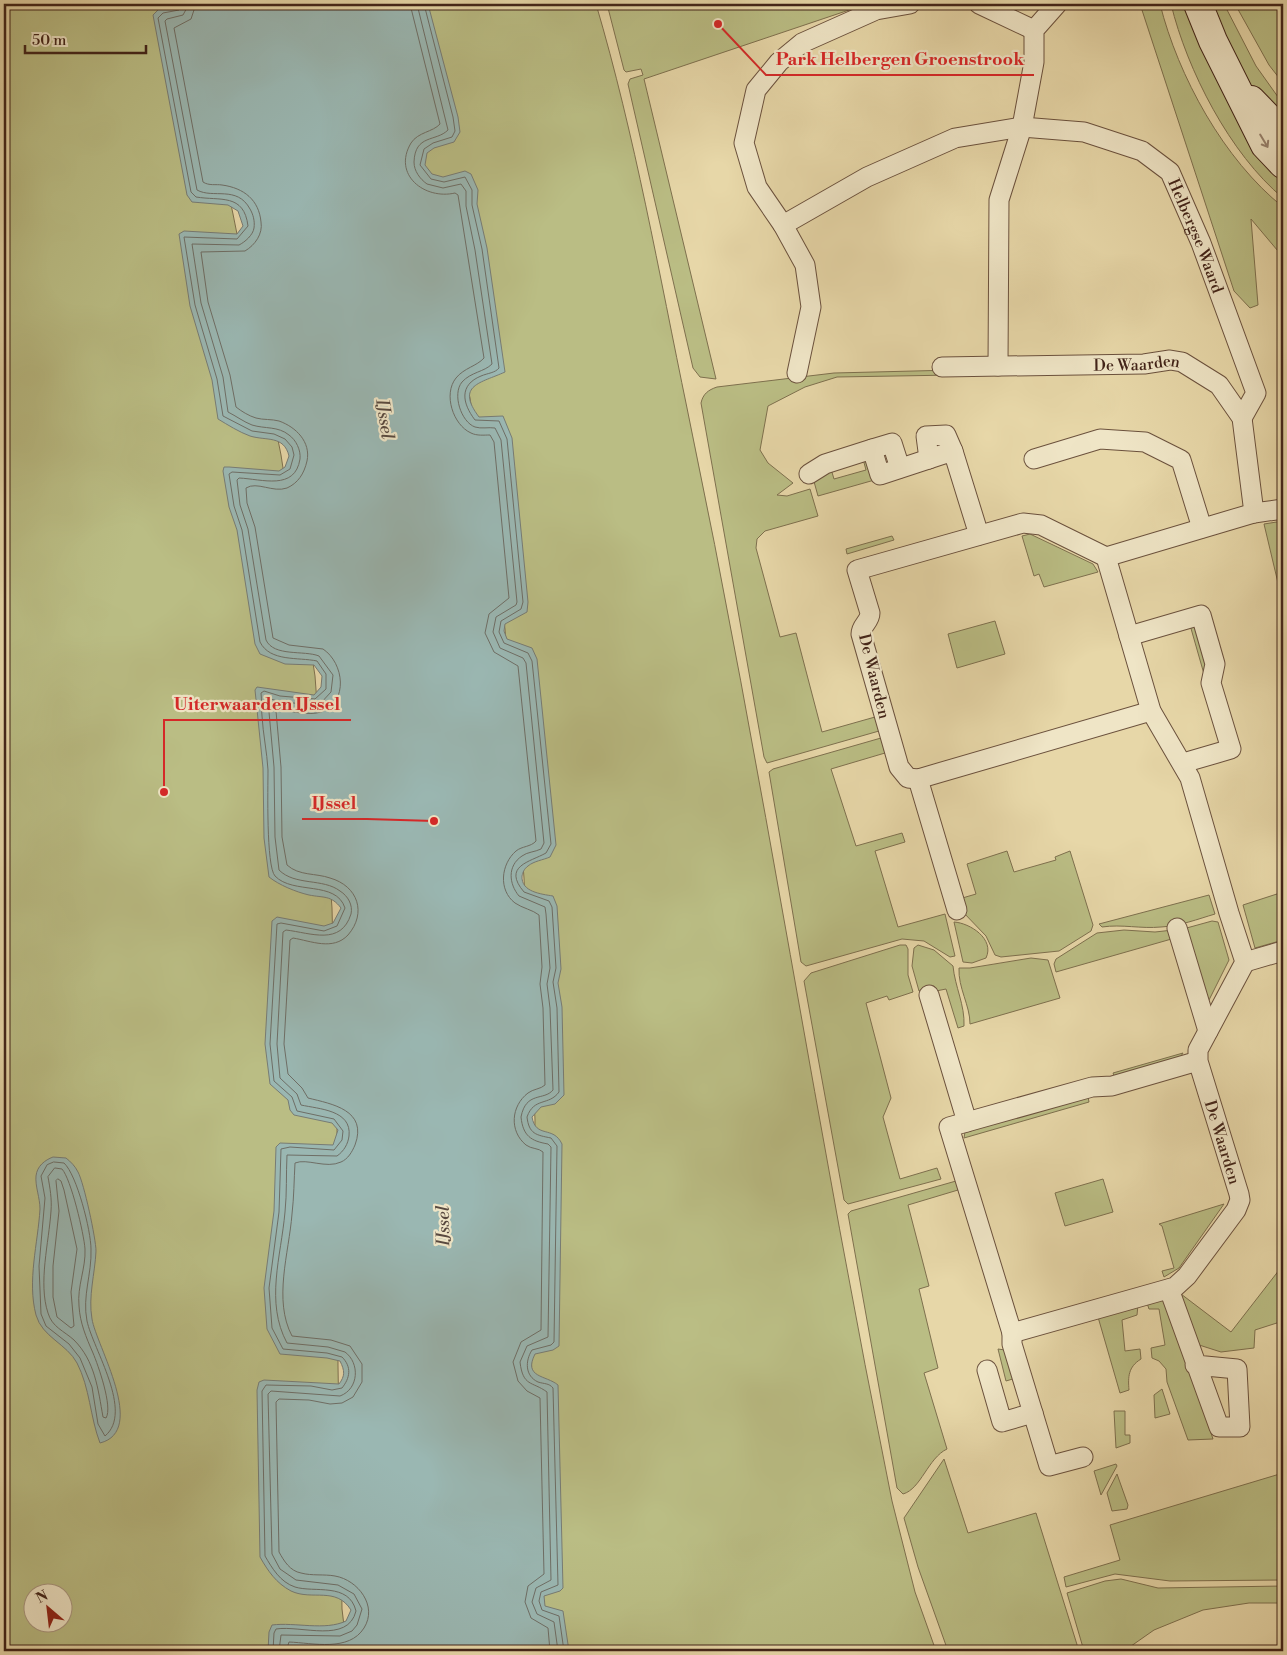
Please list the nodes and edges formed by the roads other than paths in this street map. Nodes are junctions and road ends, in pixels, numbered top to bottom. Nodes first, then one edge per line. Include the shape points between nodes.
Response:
1 (910, 4) edge
2 (980, 4) edge
3 (1056, 4) edge
4 (1198, 4) edge
5 (1034, 30) junction
6 (1235, 83) junction
7 (1022, 126) junction
8 (1283, 133) edge
9 (1283, 164) edge
10 (783, 225) junction
11 (998, 366) junction
12 (942, 367) dead end
13 (798, 373) dead end
14 (1242, 418) junction
15 (1034, 459) dead end
16 (809, 474) dead end
17 (1283, 509) edge
18 (1254, 513) junction
19 (1202, 528) junction
20 (979, 535) junction
21 (1106, 557) junction
22 (1129, 636) junction
23 (1151, 711) junction
24 (1183, 763) junction
25 (918, 779) junction
26 (956, 910) dead end
27 (1177, 928) dead end
28 (1283, 951) edge
29 (1245, 962) junction
30 (929, 995) dead end
31 (1208, 1031) junction
32 (1198, 1061) junction
33 (967, 1122) junction
34 (1169, 1289) junction
35 (1012, 1333) junction
36 (1195, 1365) dead end
37 (987, 1370) dead end
38 (1033, 1413) junction
39 (1083, 1457) dead end

1 - 10 street via 876,10 802,43 779,62 756,90 744,143 757,187
2 - 5 street
3 - 5 street
4 - 6 street via 1212,41
5 - 7 street via 1034,62
6 - 8 street
6 -> 9 street via 1265,145
7 - 10 street, Helbergse Waard via 956,138 867,177
7 - 11 street via 999,200
7 - 14 street, Helbergse Waard via 1084,132 1142,151 1170,172 1201,244 1256,393
10 - 13 street via 804,265 811,308
11 - 12 street, De Waarden
11 - 14 street, De Waarden via 1182,362 1219,385
14 - 18 street, De Waarden
15 - 19 street via 1100,439 1145,442 1181,460
16 - 20 street via 825,464 872,449 880,475 953,451
17 - 18 street
18 - 19 street
19 - 21 street
20 - 21 street, De Waarden via 1030,522
20 - 25 street, De Waarden via 857,570 870,613 861,634 899,767 908,778
21 - 22 street
22 - 23 street
22 - 24 street via 1201,615 1215,664 1211,683 1231,749
23 - 24 street
23 - 25 street
24 - 29 street
25 - 26 street
27 - 31 street
28 - 29 street
29 - 31 street
30 - 33 street
31 - 32 street via 1198,1050
32 - 33 street
32 - 34 street, De Waarden via 1240,1200 1187,1276
33 - 35 street via 950,1128
34 - 35 street, De Waarden
34 - 36 street
35 - 38 street via 1012,1344
37 - 38 street via 1002,1422
38 - 39 street via 1049,1466

